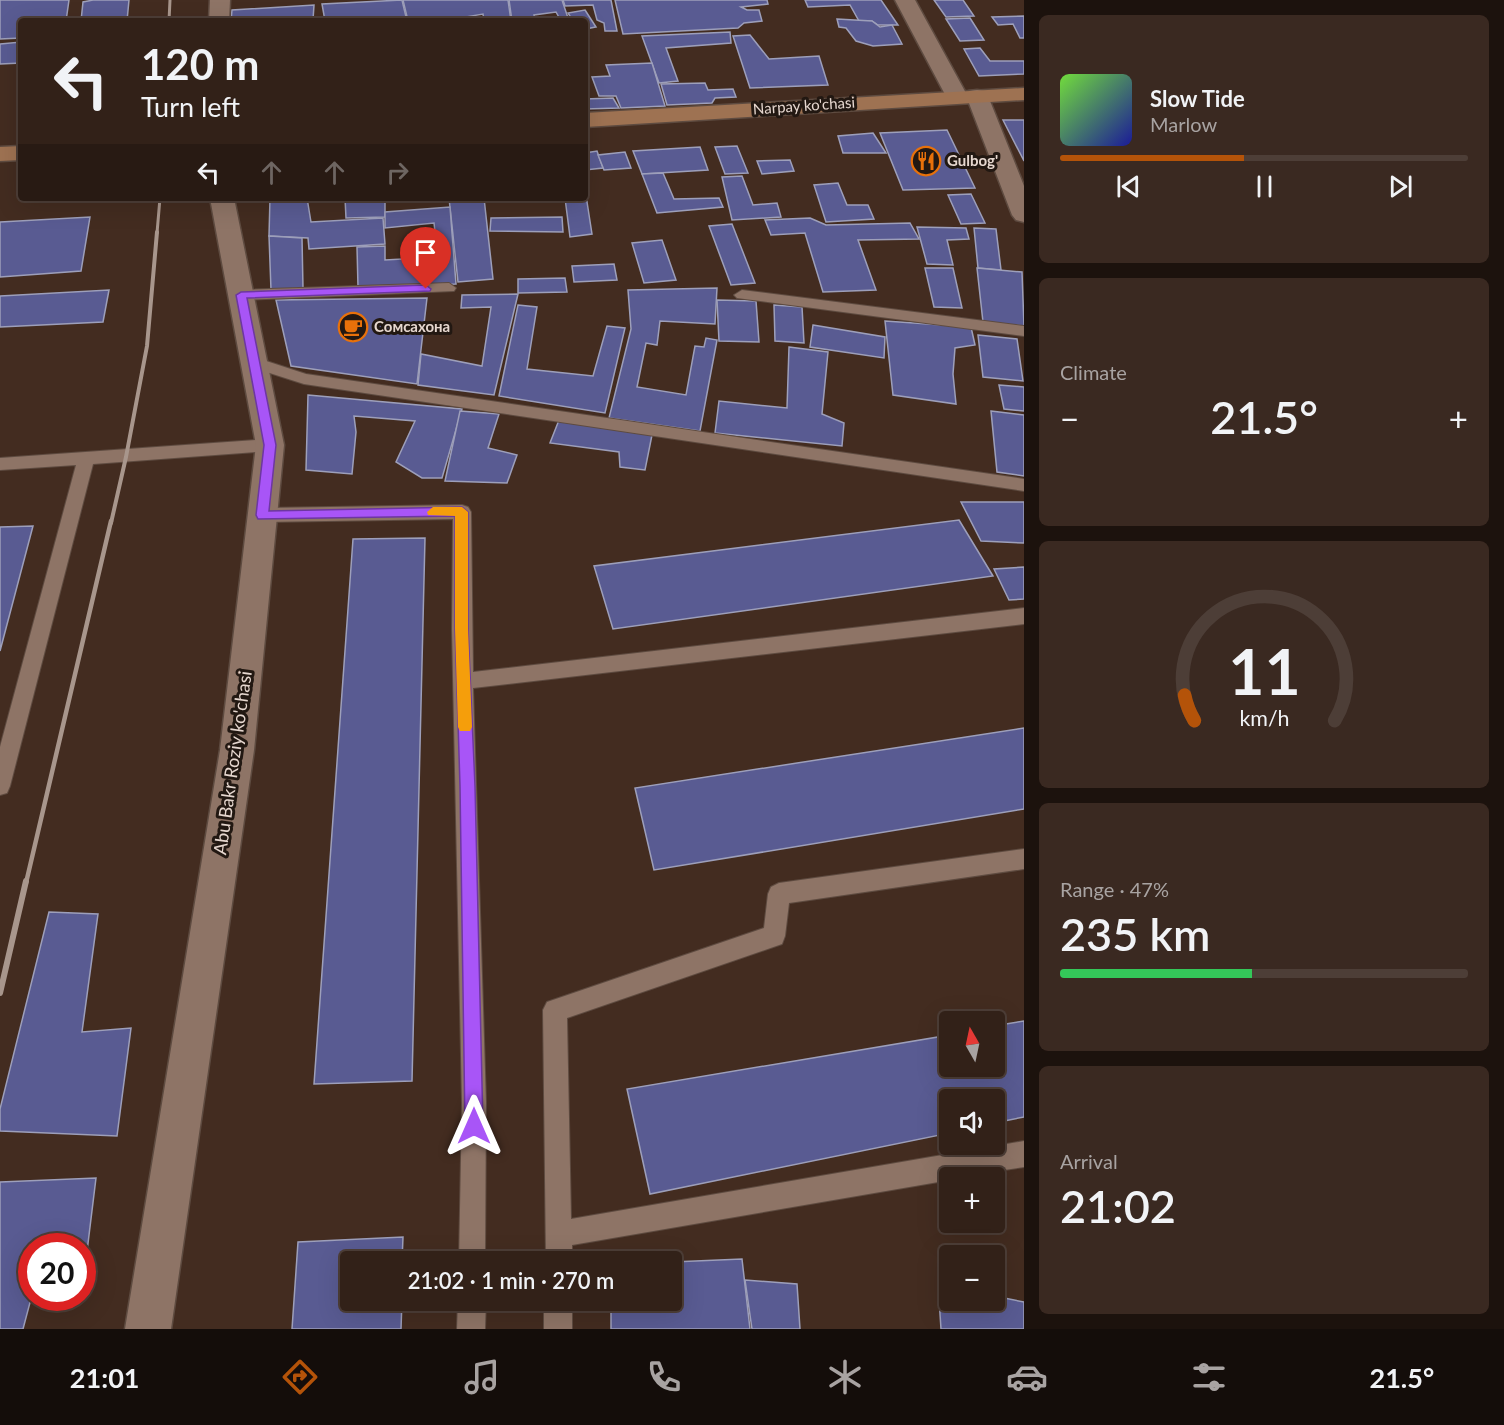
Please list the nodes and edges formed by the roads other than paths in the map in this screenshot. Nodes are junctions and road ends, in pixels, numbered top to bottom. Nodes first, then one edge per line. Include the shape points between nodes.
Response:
1 (221, 0) edge
2 (905, 0) edge
3 (219, 18) edge
4 (1024, 94) edge
5 (967, 97) junction
6 (588, 120) edge
7 (18, 153) edge
8 (0, 154) edge
9 (223, 201) edge
10 (1024, 215) edge
11 (449, 288) dead end
12 (241, 295) junction
13 (742, 295) dead end
14 (1024, 331) edge
15 (254, 362) junction
16 (270, 445) junction
17 (86, 459) junction
18 (0, 464) edge
19 (1024, 485) edge
20 (263, 515) junction
21 (1024, 616) edge
22 (464, 681) junction
23 (0, 786) edge
24 (1024, 860) edge
25 (1024, 1154) edge
26 (558, 1234) junction
27 (472, 1251) edge
28 (559, 1251) edge
29 (472, 1311) edge
30 (558, 1311) edge
31 (148, 1329) edge
32 (471, 1329) edge
33 (558, 1329) edge

1 - 3 street
2 - 5 street
4 - 5 main road, Narpay ko'chasi
5 - 6 main road, Narpay ko'chasi
5 - 10 street
7 - 8 main road
9 - 12 street, Abu Bakr Roziy ko'chasi
11 - 12 lane
12 - 15 street, Abu Bakr Roziy ko'chasi
13 - 14 lane
15 - 16 street, Abu Bakr Roziy ko'chasi
15 - 19 lane via 304,379
16 - 17 lane
16 - 20 street, Abu Bakr Roziy ko'chasi
17 - 18 lane
17 - 23 lane
20 - 22 lane via 462,512
20 - 31 street, Abu Bakr Roziy ko'chasi via 237,750
21 - 22 lane
22 - 27 lane via 474,1092
24 - 26 lane via 779,894 774,936 555,1010
25 - 26 lane
26 - 28 lane
29 - 32 lane
30 - 33 lane

